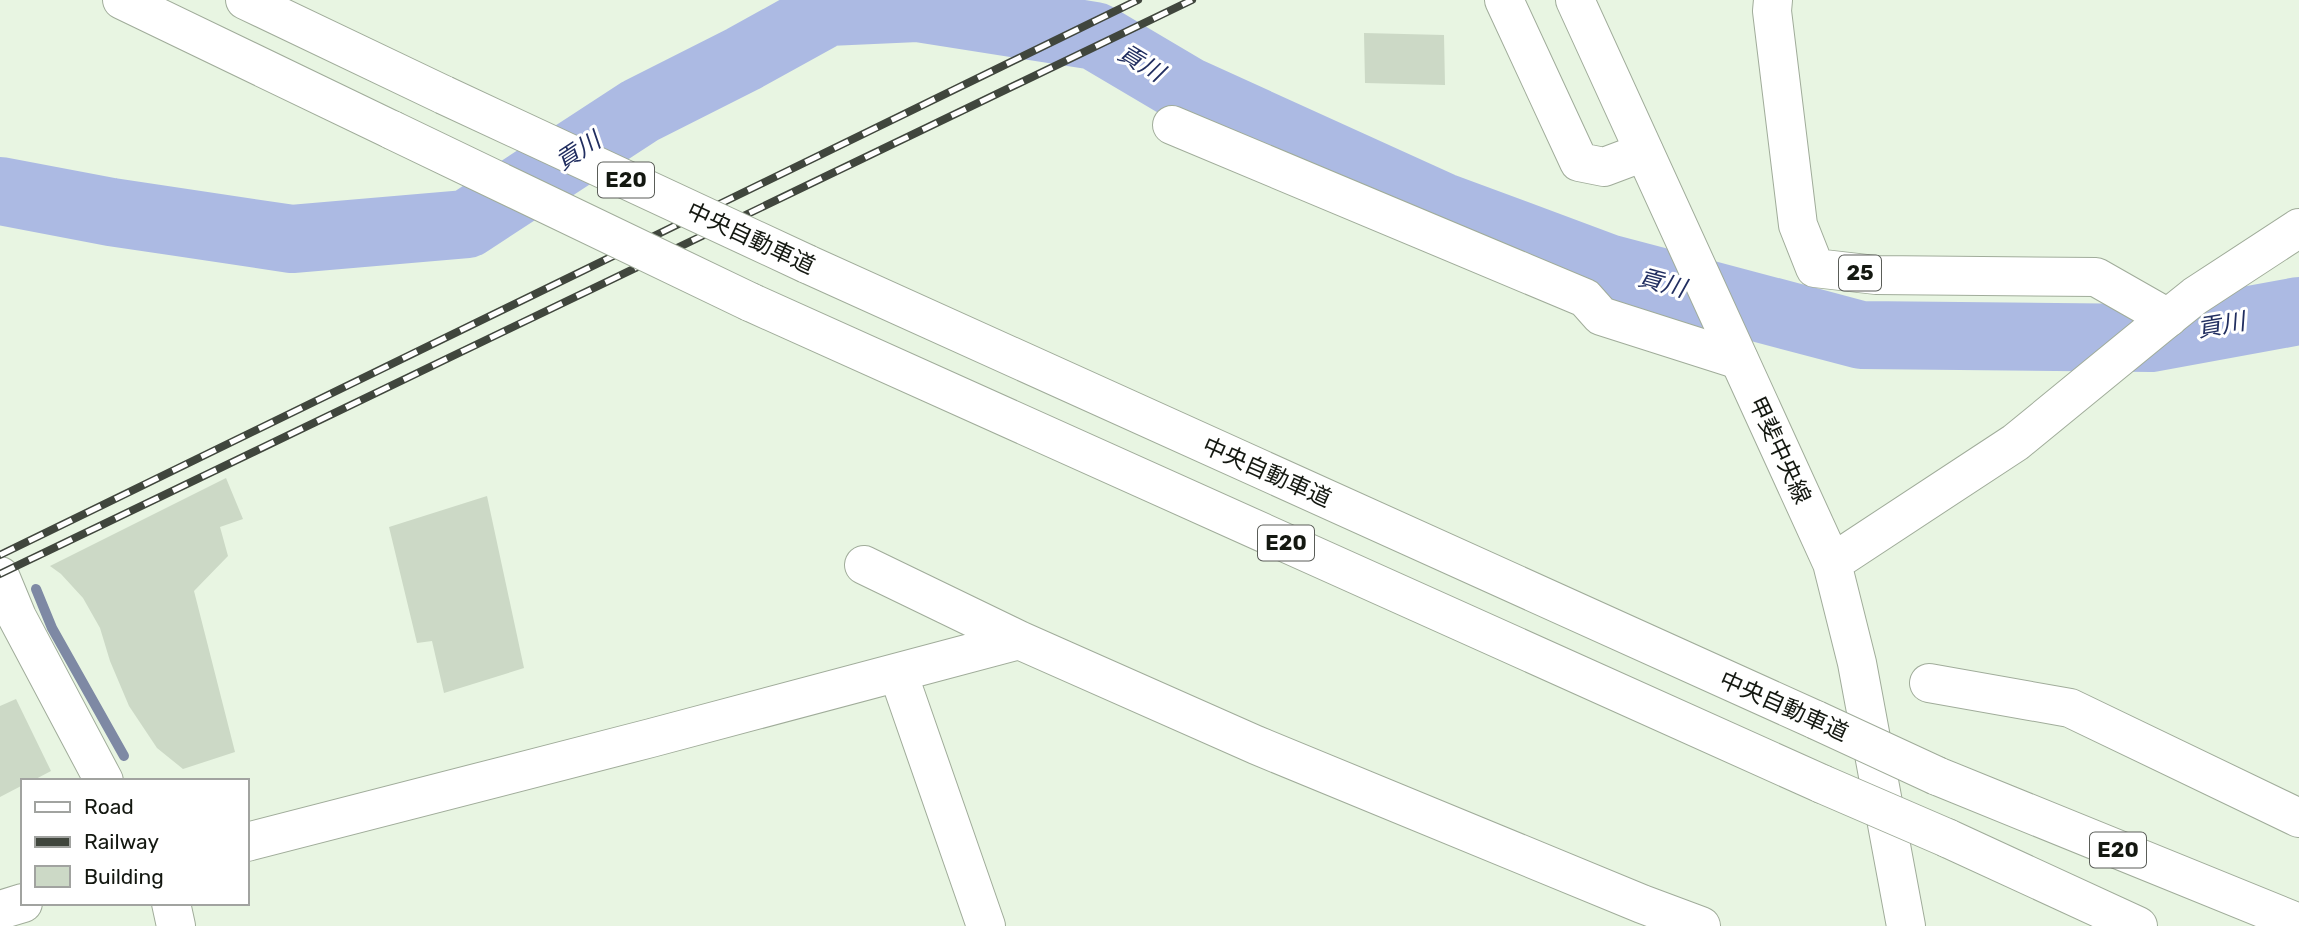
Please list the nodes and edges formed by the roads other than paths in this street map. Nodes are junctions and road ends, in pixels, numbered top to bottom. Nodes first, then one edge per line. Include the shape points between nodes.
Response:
1 (122, 0) edge
2 (245, 0) edge
3 (1504, 0) edge
4 (1575, 0) edge
5 (1773, 0) edge
6 (1172, 125) dead end
7 (1648, 160) junction
8 (2299, 228) edge
9 (2166, 319) junction
10 (1739, 359) junction
11 (1832, 563) junction
12 (864, 565) dead end
13 (0, 576) edge
14 (1018, 640) junction
15 (898, 673) junction
16 (1929, 683) dead end
17 (103, 779) edge
18 (2299, 818) edge
19 (248, 842) edge
20 (21, 904) edge
21 (171, 905) edge
22 (0, 909) edge
23 (2299, 923) edge
24 (176, 926) edge
25 (986, 926) edge
26 (1701, 926) edge
27 (1906, 926) edge
28 (2138, 926) edge

1 - 28 main road, E20, bridge via 750,302
2 - 23 main road, 中央自動車道 / E20, bridge via 807,264 1937,776
3 - 7 main road via 1579,162 1604,167
4 - 7 main road, 甲斐中央線
5 - 9 main road, 25 via 1798,225 1815,268 1876,275 2096,276
6 - 10 main road via 1585,298 1601,316
7 - 10 main road, 甲斐中央線
8 - 9 main road
9 - 11 main road via 2016,442
10 - 11 main road, 甲斐中央線
11 - 27 main road, 甲斐中央線 via 1857,663
12 - 14 main road
13 - 17 main road
14 - 15 main road
14 - 26 main road via 1256,745
15 - 19 main road
15 - 25 main road
16 - 18 main road via 2070,708
20 - 22 main road
21 - 24 main road

